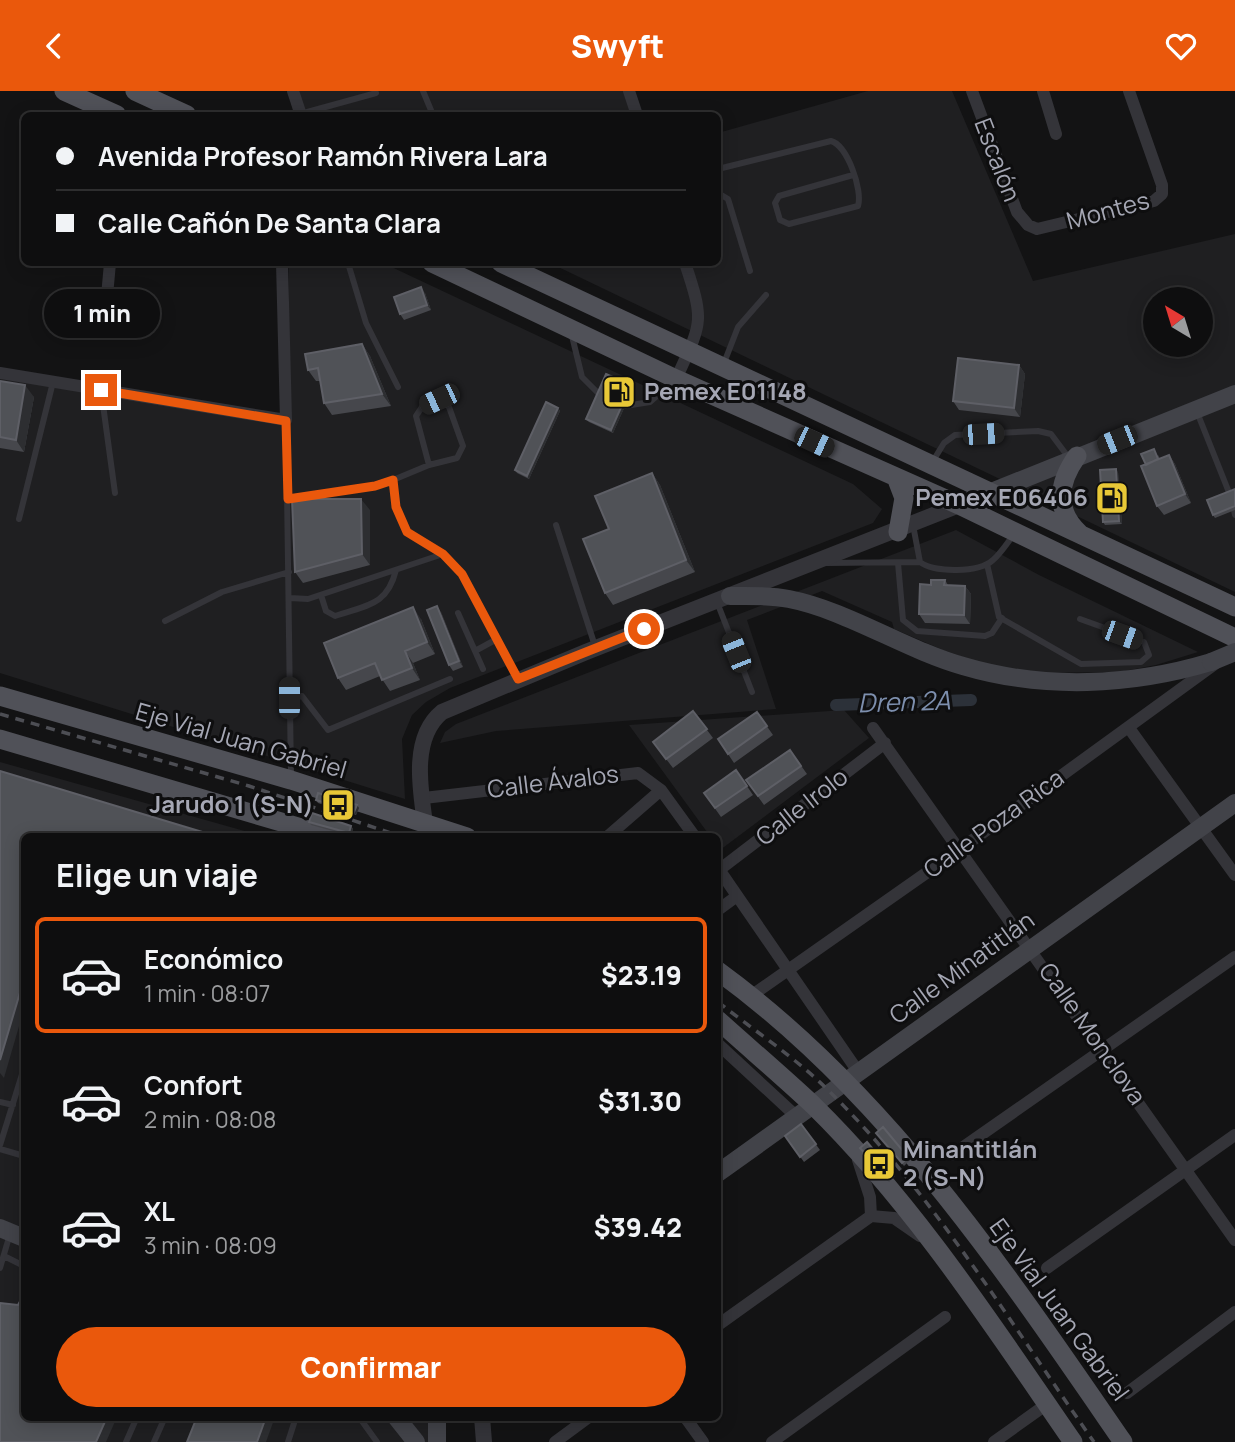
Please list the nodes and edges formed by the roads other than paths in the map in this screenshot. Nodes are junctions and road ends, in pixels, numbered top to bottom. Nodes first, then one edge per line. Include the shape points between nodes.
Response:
1 (64, 91) edge
2 (135, 91) edge
3 (293, 91) edge
4 (423, 91) edge
5 (629, 91) edge
6 (972, 91) edge
7 (1043, 91) edge
8 (1129, 91) edge
9 (376, 93) dead end
10 (110, 112) edge
11 (180, 112) edge
12 (300, 112) edge
13 (311, 112) edge
14 (432, 112) edge
15 (636, 112) edge
16 (1056, 134) dead end
17 (721, 168) edge
18 (853, 175) junction
19 (721, 195) edge
20 (1028, 225) joint
21 (110, 266) edge
22 (282, 266) edge
23 (349, 266) edge
24 (438, 266) edge
25 (506, 266) edge
26 (686, 266) edge
27 (750, 271) dead end
28 (766, 295) dead end
29 (107, 296) dead end
30 (570, 327) junction
31 (689, 352) junction
32 (722, 367) junction
33 (0, 373) edge
34 (676, 379) junction
35 (52, 382) junction
36 (398, 387) dead end
37 (101, 390) junction
38 (1235, 394) edge
39 (600, 395) edge
40 (625, 407) edge
41 (1196, 409) junction
42 (286, 421) junction
43 (1073, 458) junction
44 (429, 465) junction
45 (930, 466) junction
46 (896, 477) junction
47 (393, 480) junction
48 (989, 492) junction
49 (115, 493) dead end
50 (1230, 495) edge
51 (288, 499) junction
52 (959, 505) junction
53 (19, 519) dead end
54 (556, 525) dead end
55 (906, 528) junction
56 (1016, 532) junction
57 (1083, 538) junction
58 (443, 554) junction
59 (920, 562) junction
60 (817, 563) junction
61 (898, 563) junction
62 (987, 564) junction
63 (396, 570) junction
64 (289, 572) junction
65 (321, 595) junction
66 (290, 599) junction
67 (723, 599) junction
68 (1235, 607) edge
69 (458, 613) dead end
70 (1002, 618) junction
71 (1080, 619) dead end
72 (164, 621) dead end
73 (1235, 638) edge
74 (497, 639) junction
75 (596, 648) junction
76 (475, 651) junction
77 (1235, 651) edge
78 (483, 669) dead end
79 (450, 679) dead end
80 (518, 679) junction
81 (752, 692) dead end
82 (0, 696) edge
83 (289, 698) junction
84 (873, 728) dead end
85 (1129, 728) junction
86 (0, 740) edge
87 (885, 743) junction
88 (291, 780) junction
89 (661, 790) junction
90 (424, 798) junction
91 (1235, 803) edge
92 (1200, 828) junction
93 (426, 829) edge
94 (318, 833) edge
95 (446, 833) edge
96 (612, 833) edge
97 (692, 833) edge
98 (959, 850) junction
99 (721, 867) edge
100 (721, 873) edge
101 (1235, 875) edge
102 (737, 896) junction
103 (721, 908) edge
104 (1031, 948) junction
105 (1235, 957) edge
106 (788, 970) junction
107 (721, 973) edge
108 (751, 996) junction
109 (721, 1023) edge
110 (721, 1046) edge
111 (1102, 1050) junction
112 (853, 1077) junction
113 (21, 1078) edge
114 (0, 1102) edge
115 (13, 1105) junction
116 (805, 1111) junction
117 (1235, 1135) edge
118 (0, 1147) edge
119 (852, 1147) junction
120 (21, 1155) edge
121 (952, 1155) dead end
122 (1186, 1170) junction
123 (721, 1171) edge
124 (871, 1216) junction
125 (12, 1233) edge
126 (1235, 1240) edge
127 (936, 1247) junction
128 (4, 1257) junction
129 (21, 1265) edge
130 (0, 1268) edge
131 (1047, 1268) dead end
132 (1235, 1312) edge
133 (945, 1317) dead end
134 (721, 1323) edge
135 (1127, 1393) dead end
136 (1047, 1404) junction
137 (135, 1421) edge
138 (163, 1421) edge
139 (295, 1421) edge
140 (362, 1421) edge
141 (399, 1421) edge
142 (437, 1421) edge
143 (482, 1421) edge
144 (584, 1421) edge
145 (688, 1421) edge
146 (126, 1442) edge
147 (154, 1442) edge
148 (288, 1442) edge
149 (377, 1442) edge
150 (416, 1442) edge
151 (437, 1442) edge
152 (484, 1442) edge
153 (555, 1442) edge
154 (703, 1442) edge
155 (772, 1442) edge
156 (994, 1442) edge
157 (1073, 1442) edge
158 (1123, 1442) edge

1 - 10 main road
2 - 11 main road
3 - 12 street
4 - 14 lane
5 - 15 street
6 - 20 street, Escalón via 1017,212
7 - 16 street
8 - 20 street, Montes via 1162,194 1154,201 1043,228
9 - 13 lane
17 - 18 lane via 831,141 840,143 846,152
18 - 18 lane via 860,202 855,209 789,224 780,220 775,203 779,196
19 - 27 lane via 728,199
21 - 29 street
22 - 42 street
23 - 36 lane via 366,323
24 - 30 main road
25 - 31 main road
26 - 31 street via 700,321
28 - 32 lane via 738,327
30 - 34 main road
30 - 39 lane via 582,377
31 - 32 main road
31 - 34 street
32 - 45 main road
33 - 35 street
34 - 40 lane via 650,402
34 - 46 main road
35 - 37 street
35 - 53 lane
37 - 42 street
37 - 49 lane
38 - 41 main road
41 - 43 main road
41 - 50 lane
42 - 51 lane
43 - 45 lane via 1051,434 1038,431 955,435 944,443
43 - 48 main road
43 - 57 main road via 1060,498 1071,526
44 - 44 lane via 416,416 422,407 439,399 449,407 463,446 457,458
44 - 47 lane
45 - 48 main road
46 - 52 main road
46 - 55 main road via 904,498
47 - 51 lane
47 - 58 lane via 396,507 407,532
48 - 52 main road
48 - 57 main road
51 - 64 lane
52 - 55 street
52 - 56 main road
54 - 75 lane
55 - 59 lane
55 - 60 street
56 - 62 lane
56 - 73 main road
57 - 68 main road
58 - 63 lane
58 - 74 lane via 462,574
59 - 61 lane
59 - 62 lane via 929,569
60 - 61 lane
60 - 67 street
61 - 70 lane via 903,620 917,631 985,636
62 - 70 lane via 997,614
63 - 65 lane
63 - 65 lane via 385,597 335,616 326,611
64 - 66 lane
64 - 72 lane via 222,592
65 - 66 lane
66 - 83 lane
67 - 75 street
67 - 77 main road, bridge via 792,599 962,666 1052,683 1145,677
67 - 81 lane
69 - 76 lane
70 - 71 lane via 1081,664 1141,662 1149,655 1143,642
74 - 76 lane
74 - 80 lane
75 - 80 street
76 - 78 lane
77 - 85 street, Calle Poza Rica
79 - 83 lane via 328,730 310,702
80 - 90 street via 451,707 434,719 421,750
82 - 88 main road, Eje Vial Juan Gabriel
83 - 88 lane
84 - 87 street, Calle Monclova
85 - 92 street
85 - 98 street, Calle Poza Rica
86 - 94 main road
87 - 98 street, Calle Monclova
87 - 99 street, Calle Irolo
88 - 93 main road, Eje Vial Juan Gabriel
89 - 90 street, Calle Ávalos via 648,778 629,772
89 - 96 street
89 - 97 street, Calle Ávalos
90 - 93 street
91 - 92 main road, Calle Minatitlán
92 - 101 street
92 - 104 main road, Calle Minatitlán
93 - 95 main road, Eje Vial Juan Gabriel
98 - 104 street, Calle Monclova
98 - 106 street, Calle Poza Rica
100 - 102 street
102 - 103 street
102 - 106 street
104 - 111 street, Calle Monclova
104 - 112 main road, Calle Minatitlán
105 - 111 street
106 - 108 street, Calle Poza Rica
106 - 112 street
107 - 108 main road, Eje Vial Juan Gabriel
108 - 112 main road, Eje Vial Juan Gabriel
109 - 116 main road
110 - 116 street
111 - 121 street
111 - 122 street, Calle Monclova
112 - 116 main road, Calle Minatitlán
112 - 158 main road, Eje Vial Juan Gabriel via 954,1206
113 - 115 lane
114 - 115 lane
115 - 118 lane
116 - 119 main road
116 - 123 main road, Calle Minatitlán
117 - 122 street
118 - 120 lane
119 - 124 street via 867,1183
119 - 127 main road
122 - 126 street, Calle Monclova
122 - 131 street
124 - 127 street via 894,1218
124 - 134 street
125 - 128 lane
127 - 136 main road
128 - 129 lane
128 - 130 lane
132 - 135 street
133 - 155 street
136 - 156 street
136 - 157 main road
137 - 146 lane
138 - 147 lane
139 - 148 lane
140 - 149 lane
141 - 150 main road
142 - 151 main road
143 - 152 street
144 - 153 street
145 - 154 street

